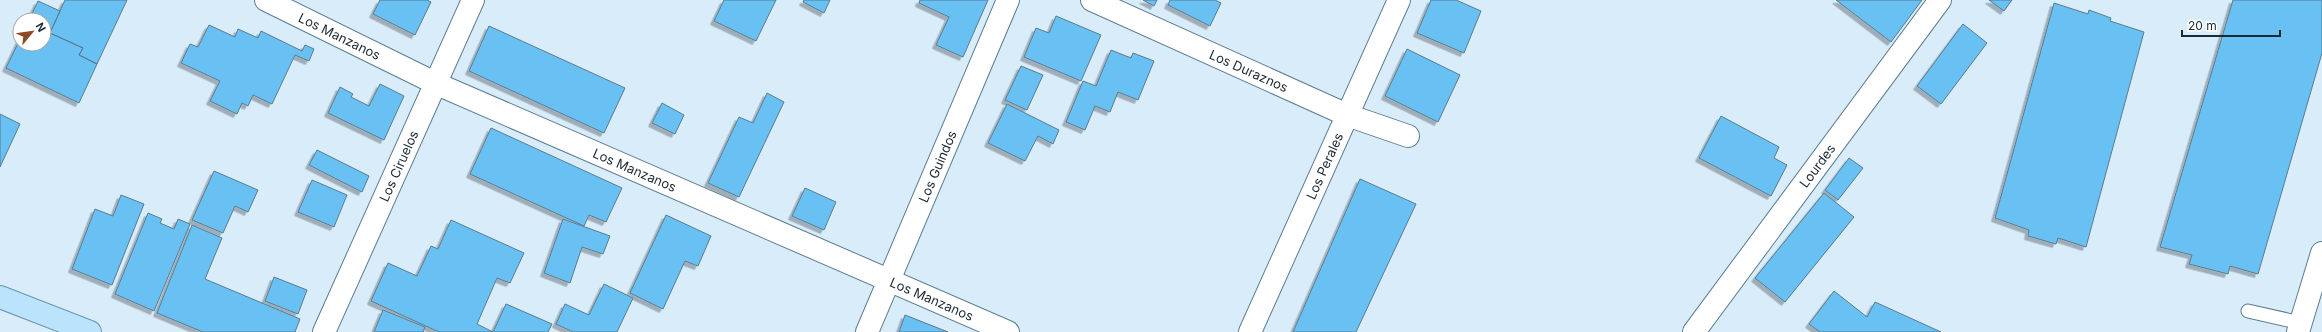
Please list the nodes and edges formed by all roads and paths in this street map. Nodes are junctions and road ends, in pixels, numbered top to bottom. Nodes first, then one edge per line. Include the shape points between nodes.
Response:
1 (266, 0) edge
2 (474, 0) edge
3 (1008, 0) edge
4 (1092, 0) edge
5 (1399, 0) edge
6 (1940, 0) edge
7 (436, 84) junction
8 (1347, 115) junction
9 (1408, 136) dead end
10 (2322, 253) edge
11 (889, 280) junction
12 (0, 297) edge
13 (2248, 312) dead end
14 (2300, 327) edge
15 (90, 332) edge
16 (324, 332) edge
17 (867, 332) edge
18 (1008, 332) edge
19 (1250, 332) edge
20 (1694, 332) edge

1 - 7 street, Los Manzanos
2 - 7 street, Los Ciruelos
3 - 11 street, Los Guindos
4 - 8 street, Los Duraznos
5 - 8 street, Los Perales
6 - 20 street, Lourdes
7 - 11 street, Los Manzanos
7 - 16 street, Los Ciruelos
8 - 9 street, Los Duraznos
8 - 19 street, Los Perales
10 - 14 street
11 - 17 street, Los Guindos
11 - 18 street, Los Manzanos
12 - 15 main road
13 - 14 lane

